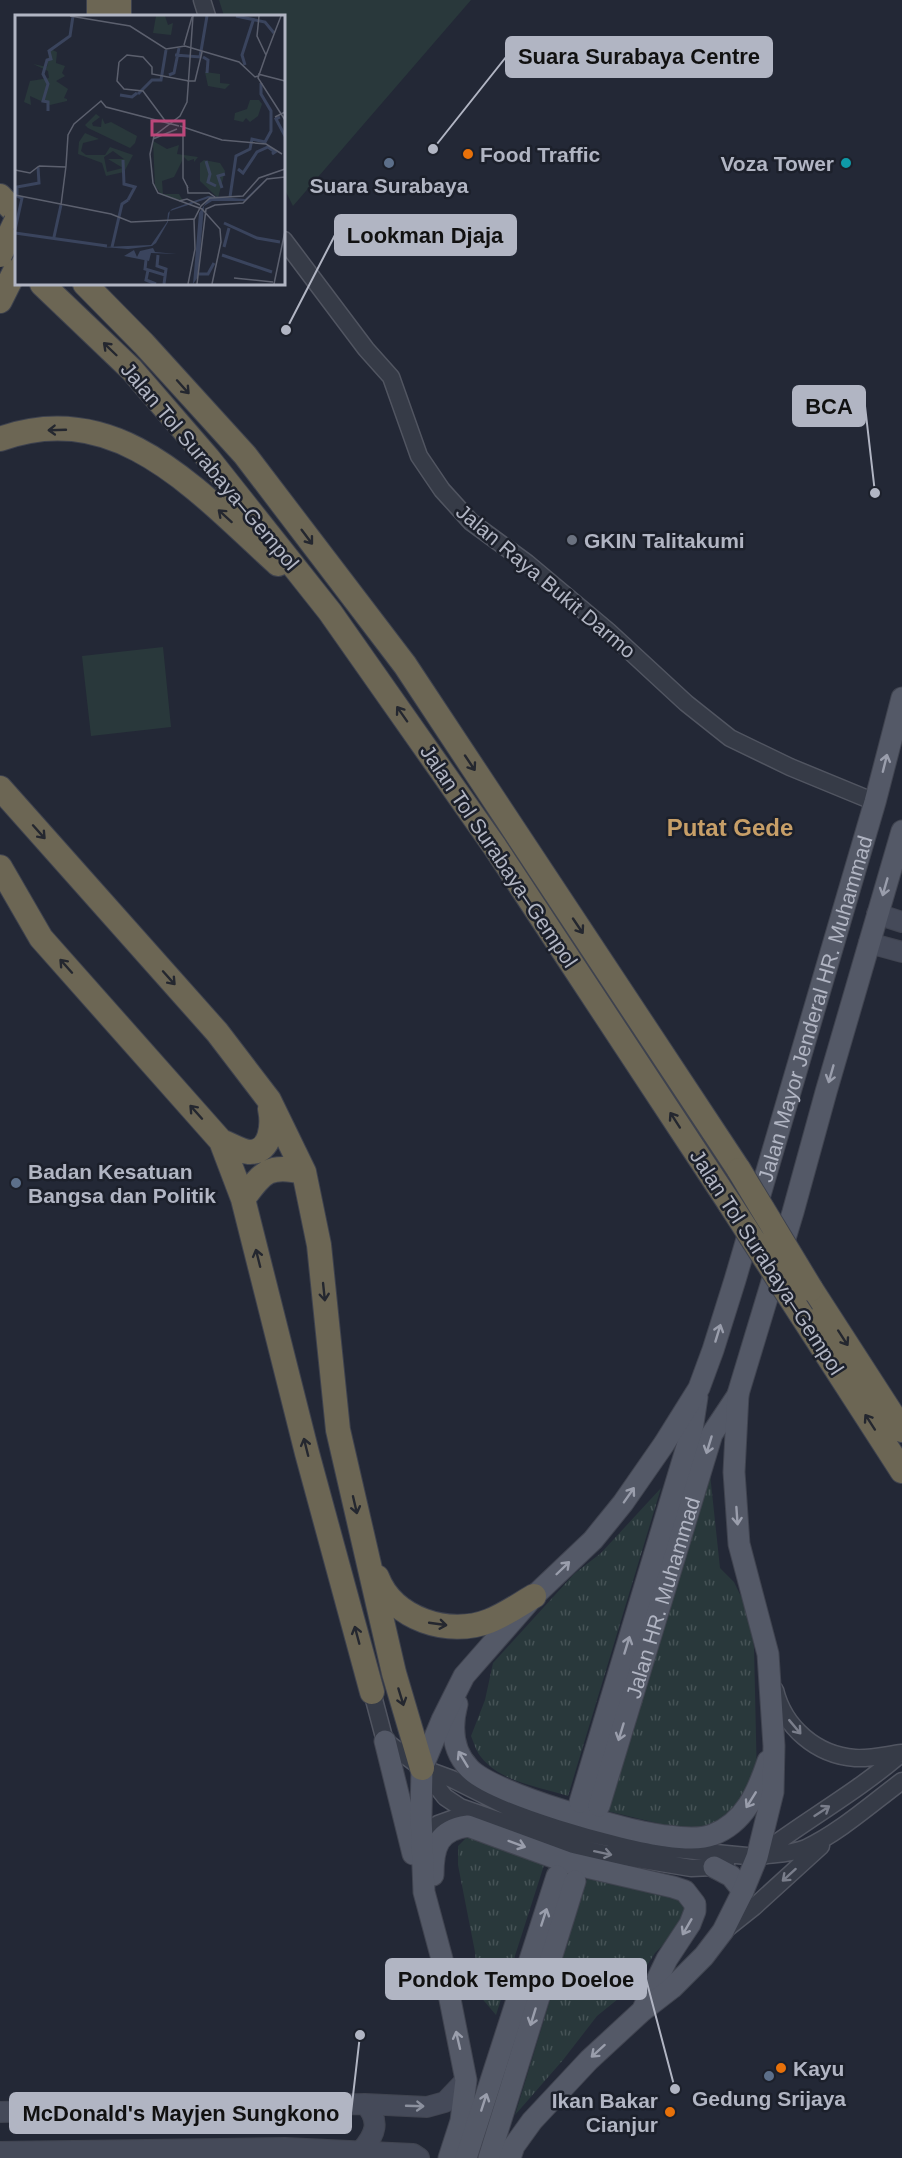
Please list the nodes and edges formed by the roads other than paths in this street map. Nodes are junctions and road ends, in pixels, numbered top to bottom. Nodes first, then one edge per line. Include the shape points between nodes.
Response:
1 (202, 0) edge
2 (207, 15) edge
3 (0, 196) edge
4 (0, 204) edge
5 (15, 216) edge
6 (15, 216) edge
7 (15, 219) edge
8 (285, 241) edge
9 (0, 247) edge
10 (0, 255) edge
11 (15, 259) edge
12 (15, 271) edge
13 (43, 285) edge
14 (86, 285) edge
15 (0, 301) edge
16 (0, 440) edge
17 (330, 612) junction
18 (902, 698) edge
19 (0, 788) edge
20 (875, 802) junction
21 (902, 831) edge
22 (0, 867) edge
23 (877, 914) junction
24 (902, 922) edge
25 (869, 943) junction
26 (902, 952) edge
27 (269, 1100) junction
28 (221, 1141) junction
29 (304, 1173) junction
30 (243, 1199) junction
31 (699, 1388) junction
32 (738, 1394) junction
33 (902, 1430) edge
34 (902, 1471) edge
35 (363, 1539) junction
36 (534, 1596) junction
37 (768, 1654) junction
38 (474, 1662) junction
39 (372, 1692) joint
40 (385, 1741) junction
41 (774, 1746) junction
42 (902, 1753) edge
43 (422, 1768) junction
44 (902, 1781) edge
45 (471, 1812) junction
46 (848, 1821) junction
47 (421, 1836) junction
48 (756, 1857) junction
49 (714, 1867) junction
50 (743, 1891) junction
51 (424, 1892) junction
52 (723, 1932) junction
53 (436, 1938) junction
54 (641, 2012) junction
55 (466, 2080) junction
56 (366, 2104) junction
57 (0, 2112) edge
58 (362, 2150) junction
59 (0, 2152) edge
60 (419, 2158) edge
61 (449, 2158) edge
62 (466, 2158) edge
63 (489, 2158) edge
64 (510, 2158) edge

1 - 2 street
3 - 5 highway
4 - 6 highway
7 - 10 highway, bridge
8 - 20 street, Jalan Raya Bukit Darmo via 391,376 419,456 471,522 527,562 730,738
9 - 11 highway
12 - 15 highway
17 -> 13 highway, Jalan Tol Surabaya–Gempol via 140,379
14 -> 33 highway, Jalan Tol Surabaya–Gempol, bridge via 245,455 405,665 739,1170
17 -> 16 highway via 159,460 124,442 71,429 32,430
34 -> 17 highway, Jalan Tol Surabaya–Gempol, bridge via 495,847
20 -> 18 main road, Jalan Mayor Jenderal HR. Muhammad
19 -> 27 highway via 218,1032
31 -> 20 main road, Jalan Mayor Jenderal HR. Muhammad via 735,1280
21 -> 23 main road, Jalan Mayor Jenderal HR. Muhammad
28 -> 22 highway via 41,938
23 - 24 main road
23 - 25 main road, Jalan Mayor Jenderal HR. Muhammad
25 - 26 main road
25 -> 32 main road, Jalan Mayor Jenderal HR. Muhammad
27 - 28 highway via 273,1123 268,1142 249,1152
27 - 29 highway
28 - 30 highway
29 - 30 highway via 272,1170 260,1176
29 -> 35 highway via 319,1245 338,1430
39 -> 30 highway
32 -> 31 main road, Jalan HR. Muhammad via 712,1434 590,1804 692,1430
36 -> 31 main road via 593,1540 623,1503
32 -> 37 main road via 734,1472 739,1544
35 -> 36 highway via 379,1582 396,1604 428,1623 463,1627 489,1621
35 -> 43 highway via 394,1673
36 - 38 main road
37 - 41 main road
37 -> 42 street via 780,1707 810,1743 851,1758
41 -> 38 main road via 755,1796 735,1820 711,1835 666,1836 584,1816 507,1791 478,1777 462,1760 454,1741 454,1715
38 - 43 main road via 442,1720
39 - 40 street
40 - 43 street
40 - 51 main road
41 - 48 main road via 773,1792
48 -> 42 street via 878,1774
43 - 45 street via 445,1797
43 - 47 main road
43 - 48 street via 508,1807 579,1832 654,1847
44 - 46 street
45 - 47 street via 438,1824
45 -> 49 street via 574,1847 691,1868
46 - 48 street via 806,1848
46 -> 52 street
47 - 51 main road
48 - 49 street
48 - 50 main road
49 - 50 main road via 731,1876
50 - 52 main road
51 - 53 main road
52 - 54 main road via 672,1988
53 -> 54 main road via 433,1855 440,1839 456,1828 468,1826 569,1863 673,1887 690,1895 694,1916
55 -> 53 main road
54 -> 64 main road via 532,2121
56 -> 55 main road via 427,2107 445,2102
55 - 61 main road via 461,2121
56 - 57 main road
56 - 58 main road via 375,2118 375,2126
58 - 59 main road
58 - 60 main road
62 -> 63 main road via 566,1879

